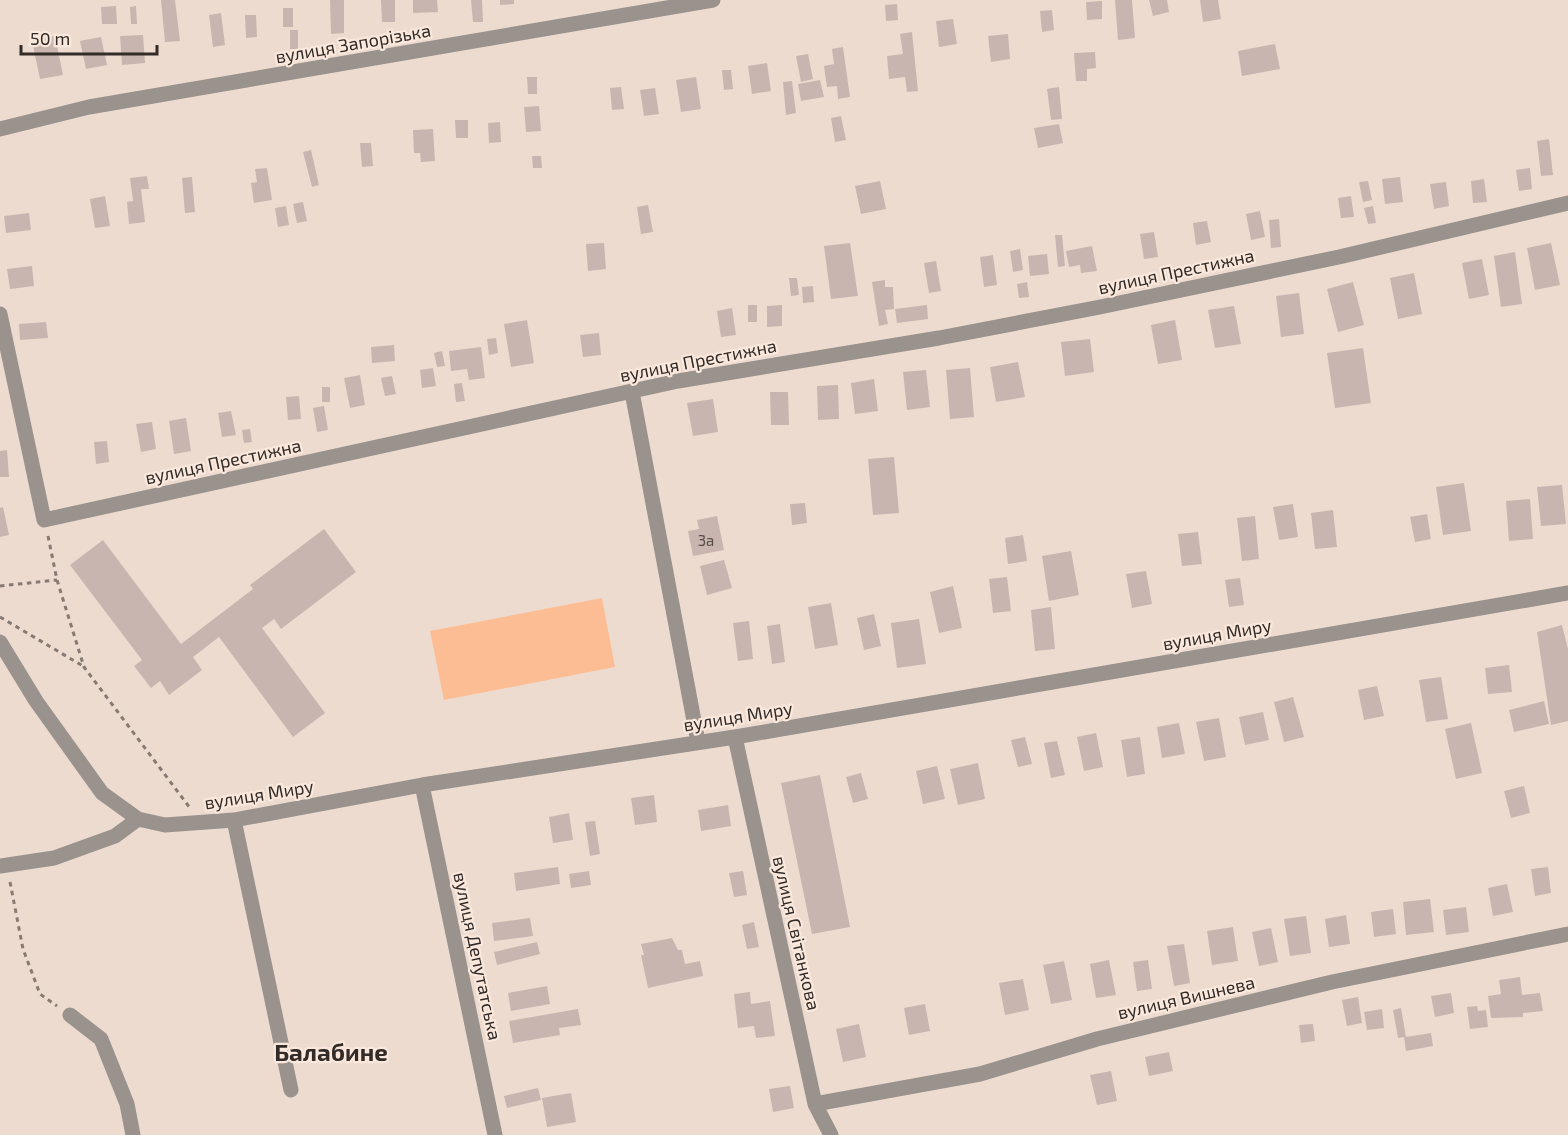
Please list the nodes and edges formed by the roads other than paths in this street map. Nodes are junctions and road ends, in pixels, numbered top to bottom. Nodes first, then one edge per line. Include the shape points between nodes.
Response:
1 (713, 0) edge
2 (0, 129) edge
3 (1568, 203) edge
4 (0, 314) edge
5 (632, 392) junction
6 (1568, 593) edge
7 (0, 642) edge
8 (735, 737) junction
9 (698, 742) junction
10 (422, 785) junction
11 (138, 819) junction
12 (234, 820) junction
13 (3, 866) edge
14 (1568, 934) edge
15 (70, 1015) road end
16 (291, 1090) dead end
17 (815, 1104) junction
18 (133, 1135) edge
19 (495, 1135) edge
20 (831, 1135) edge

1 - 2 street, вулиця Запорізька via 89,107
3 - 5 street, вулиця Престижна via 1100,307
4 - 5 street, вулиця Престижна via 44,520
5 - 9 street
6 - 8 street, вулиця Миру
7 - 11 street, вулиця Миру via 102,793
8 - 9 street, вулиця Миру
8 - 17 street, вулиця Світанкова
9 - 10 street, вулиця Миру
10 - 12 street, вулиця Миру
10 - 19 street, вулиця Депутатська
11 - 12 street, вулиця Миру via 165,825
11 - 13 street via 115,836 54,858
12 - 16 street
14 - 17 street, вулиця Вишнева via 1298,990 1096,1038 980,1074
15 - 18 street via 101,1039 127,1104
17 - 20 street, вулиця Світанкова

